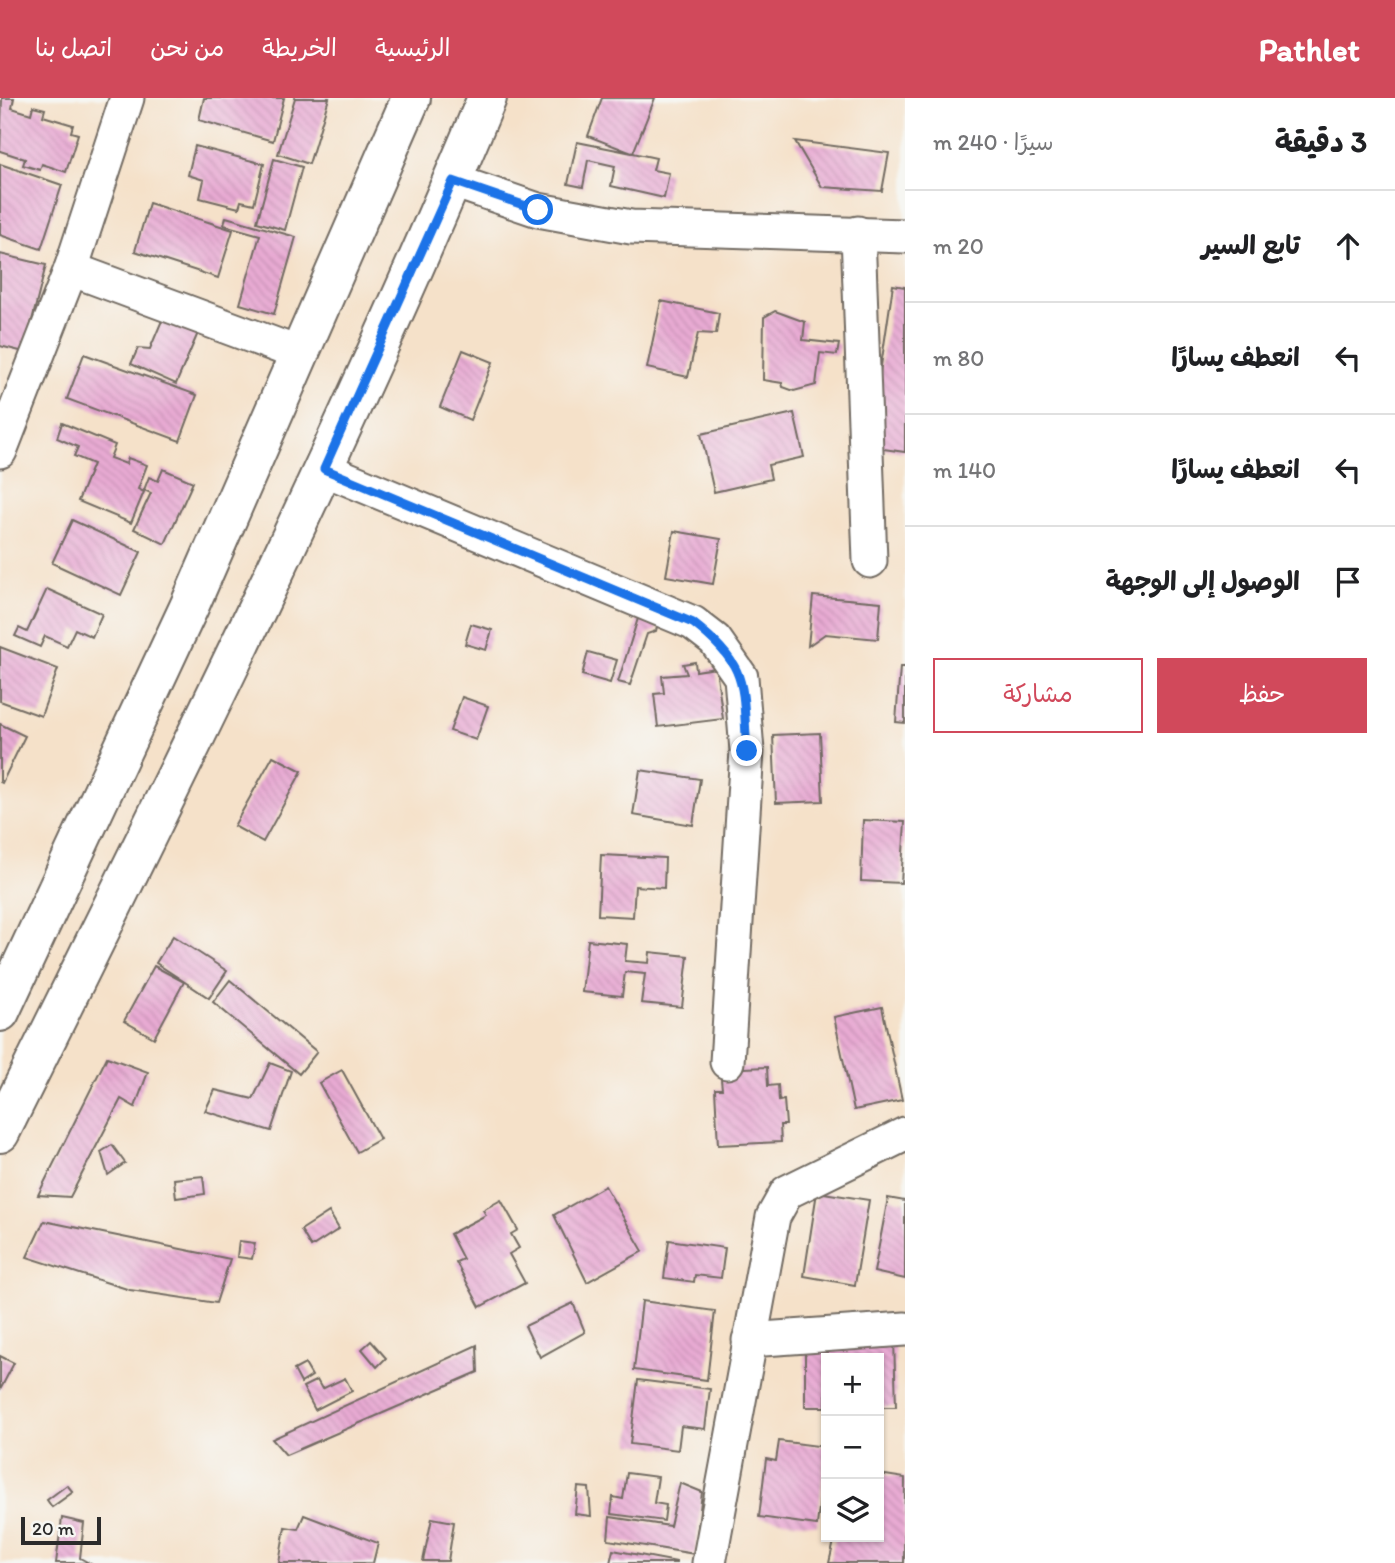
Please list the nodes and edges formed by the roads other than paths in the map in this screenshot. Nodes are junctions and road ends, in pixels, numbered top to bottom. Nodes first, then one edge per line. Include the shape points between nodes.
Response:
1 (127, 98) edge
2 (411, 98) edge
3 (487, 98) edge
4 (453, 181) junction
5 (858, 233) junction
6 (905, 236) edge
7 (71, 269) junction
8 (300, 354) junction
9 (0, 451) edge
10 (324, 469) junction
11 (870, 561) dead end
12 (0, 1012) edge
13 (727, 1062) dead end
14 (0, 1133) edge
15 (905, 1134) edge
16 (905, 1329) edge
17 (749, 1340) junction
18 (709, 1563) edge

1 - 7 street
2 - 8 main road
3 - 4 main road
4 - 5 street via 538,210 631,226
4 - 10 main road
5 - 6 street
5 - 11 street
7 - 8 street
7 - 9 street
8 - 12 main road
10 - 13 street via 693,623 728,655 741,677 747,751
10 - 14 main road via 242,646
15 - 17 street via 787,1192 779,1201
16 - 17 street
17 - 18 street

